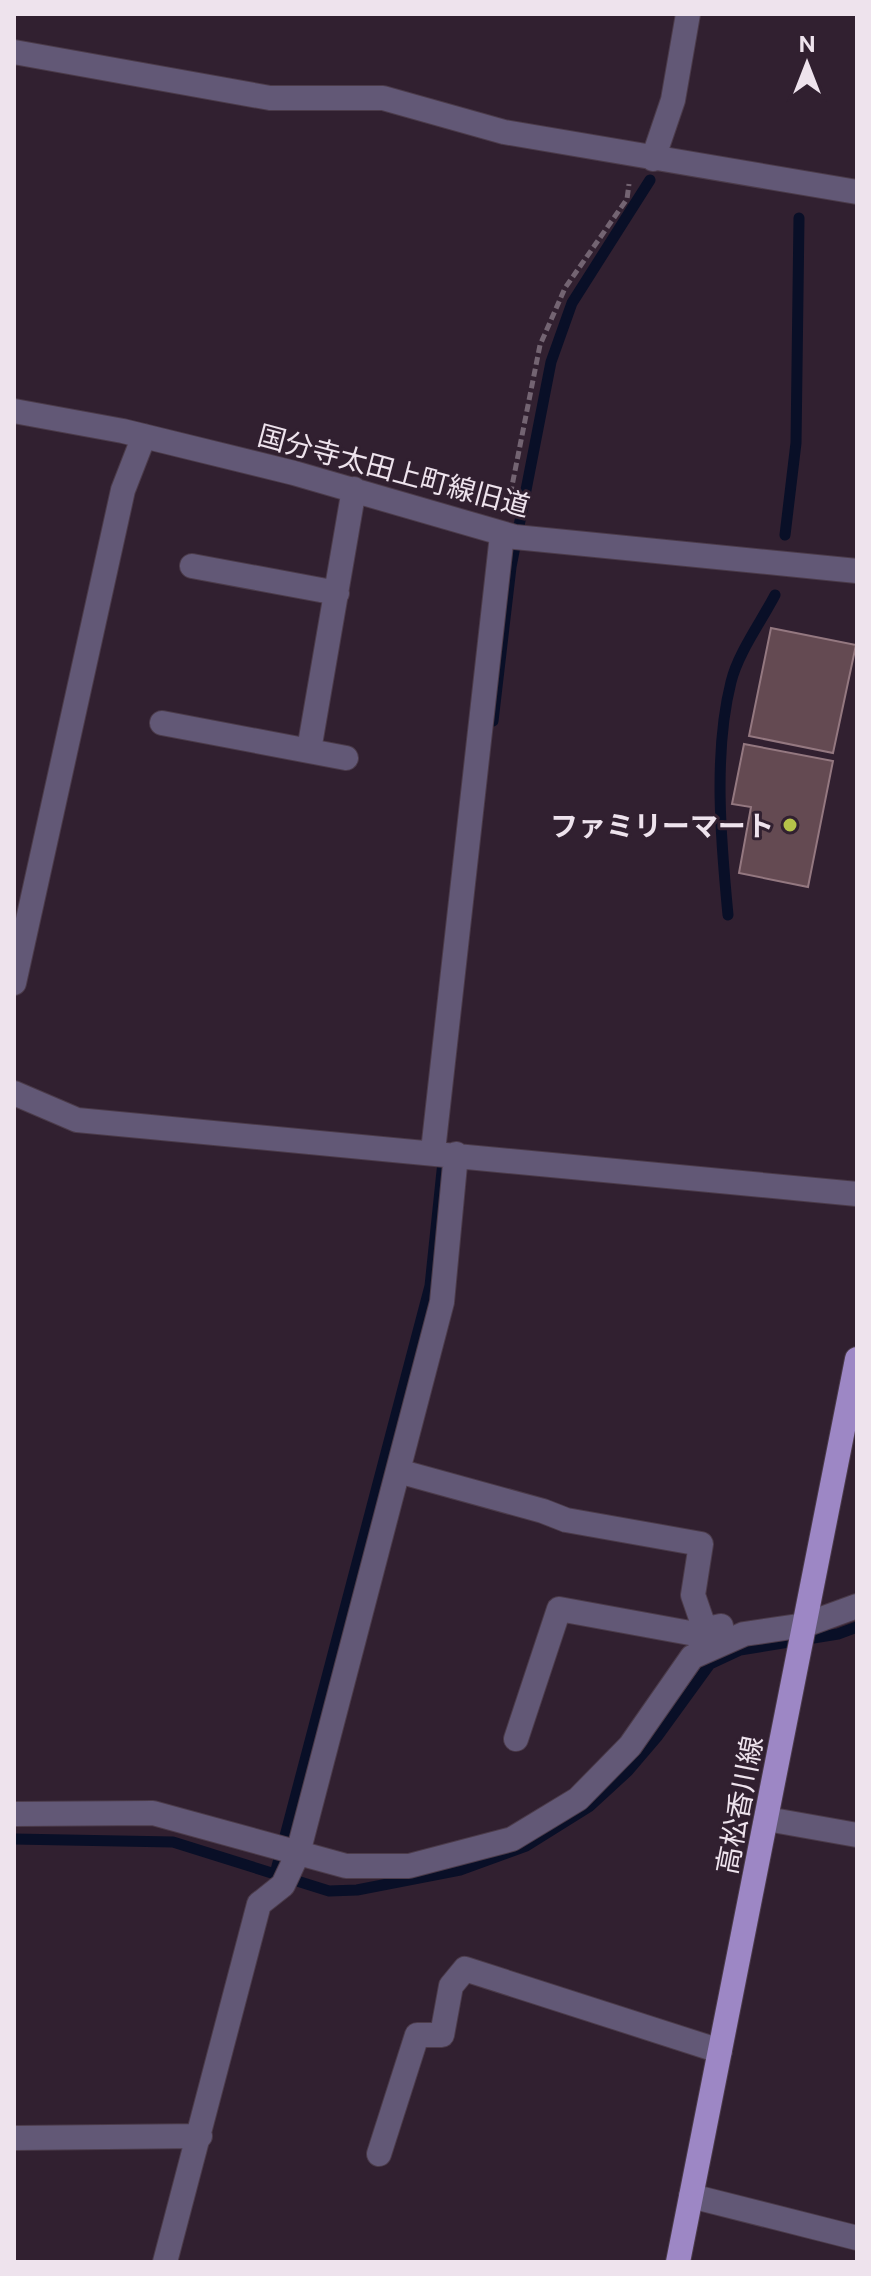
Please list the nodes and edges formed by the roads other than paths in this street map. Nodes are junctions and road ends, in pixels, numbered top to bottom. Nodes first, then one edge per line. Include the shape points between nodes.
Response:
1 (688, 14) edge
2 (14, 52) edge
3 (644, 157) junction
4 (857, 192) edge
5 (14, 411) edge
6 (144, 436) junction
7 (354, 489) junction
8 (513, 536) junction
9 (192, 566) dead end
10 (857, 571) edge
11 (337, 593) junction
12 (162, 723) dead end
13 (309, 750) junction
14 (346, 758) dead end
15 (14, 983) edge
16 (14, 1093) edge
17 (444, 1153) junction
18 (857, 1194) edge
19 (857, 1359) edge
20 (398, 1471) junction
21 (857, 1606) edge
22 (806, 1622) junction
23 (705, 1630) junction
24 (516, 1739) dead end
25 (14, 1814) edge
26 (767, 1819) junction
27 (857, 1835) edge
28 (286, 1860) junction
29 (720, 2051) junction
30 (200, 2136) junction
31 (14, 2138) edge
32 (379, 2154) dead end
33 (691, 2196) junction
34 (857, 2238) edge
35 (165, 2262) edge
36 (678, 2262) edge

1 - 3 street via 673,100
2 - 3 street via 270,98 383,98 504,132
3 - 4 street
5 - 6 street, 国分寺太田上町線旧道
6 - 7 street, 国分寺太田上町線旧道
6 - 15 street via 123,490
7 - 8 street, 国分寺太田上町線旧道
7 - 11 street
8 - 10 street, 国分寺太田上町線旧道
8 - 17 street
9 - 11 street
11 - 13 street
12 - 13 street
13 - 14 street
16 - 17 street via 77,1120
17 - 18 street
17 - 20 street via 442,1302
19 - 22 main road, 高松香川線
20 - 23 street via 566,1520 701,1544 693,1595
20 - 28 street
21 - 22 street
22 - 23 street
22 - 26 main road, 高松香川線
22 - 28 street via 744,1634 692,1657 620,1757 578,1799 512,1839 409,1866
23 - 24 street via 690,1633 559,1609
25 - 28 street via 153,1813
26 - 27 street
26 - 29 main road, 高松香川線
28 - 30 street via 259,1904
29 - 32 street via 465,1969 451,1986 442,2035 417,2035
29 - 33 main road, 高松香川線
30 - 31 street
30 - 35 street
33 - 34 street
33 - 36 main road, 高松香川線

